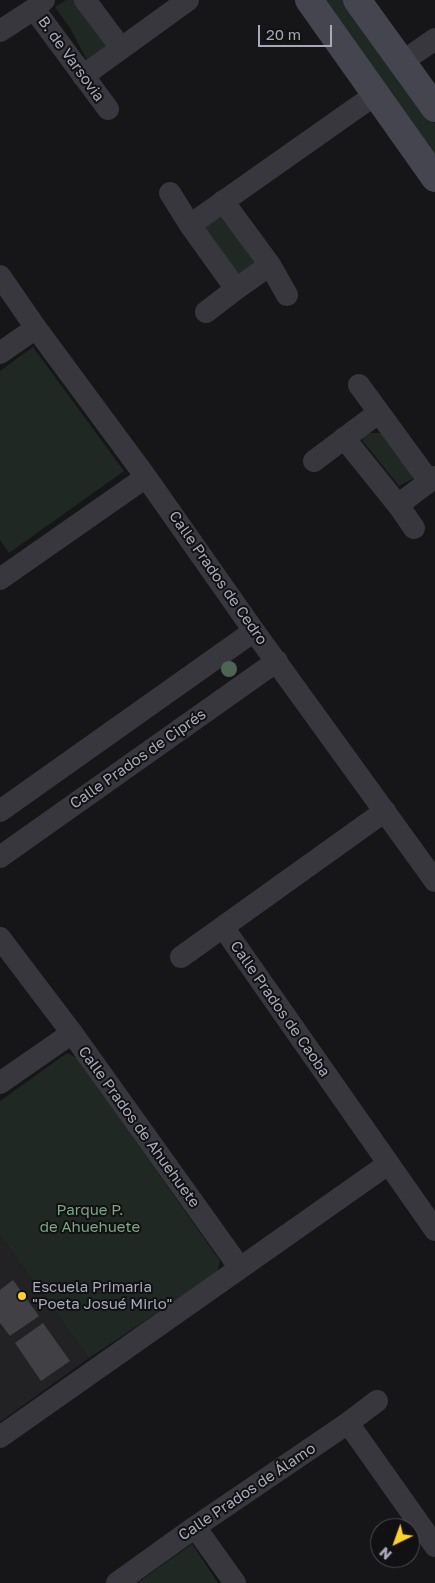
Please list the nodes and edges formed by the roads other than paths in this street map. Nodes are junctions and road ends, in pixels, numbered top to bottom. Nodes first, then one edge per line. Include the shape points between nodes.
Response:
1 (84, 0) edge
2 (188, 0) edge
3 (309, 0) edge
4 (356, 0) edge
5 (39, 5) edge
6 (0, 31) edge
7 (435, 38) edge
8 (121, 48) junction
9 (402, 62) junction
10 (83, 76) junction
11 (376, 94) junction
12 (108, 108) dead end
13 (435, 108) edge
14 (435, 178) edge
15 (170, 193) dead end
16 (223, 201) junction
17 (190, 224) junction
18 (270, 265) junction
19 (0, 276) edge
20 (236, 289) junction
21 (287, 295) dead end
22 (206, 312) dead end
23 (36, 328) junction
24 (0, 353) edge
25 (359, 386) dead end
26 (378, 412) junction
27 (344, 438) junction
28 (314, 461) dead end
29 (146, 477) junction
30 (432, 479) edge
31 (398, 505) junction
32 (414, 528) dead end
33 (0, 579) edge
34 (254, 631) junction
35 (277, 660) junction
36 (0, 811) edge
37 (385, 811) junction
38 (0, 857) edge
39 (435, 881) edge
40 (223, 927) junction
41 (0, 938) edge
42 (181, 957) dead end
43 (72, 1033) junction
44 (0, 1083) edge
45 (388, 1164) junction
46 (435, 1230) edge
47 (240, 1268) junction
48 (377, 1401) dead end
49 (348, 1423) junction
50 (0, 1438) edge
51 (195, 1527) junction
52 (435, 1546) edge
53 (117, 1583) edge
54 (235, 1583) edge

1 - 8 street
2 - 8 street
3 - 11 street
4 - 9 street
5 - 6 street, B. de Varsovia
5 - 10 street, B. de Varsovia
7 - 9 street
8 - 10 street
9 - 13 street
10 - 12 street, B. de Varsovia
11 - 14 street
11 - 16 street
15 - 17 street
16 - 17 street
16 - 18 street
17 - 20 street
18 - 20 street
18 - 21 street
19 - 23 street, Calle Prados de Cedro
20 - 22 street
23 - 24 street
23 - 29 street, Calle Prados de Cedro
25 - 26 street
26 - 27 street
26 - 30 street
27 - 28 street
27 - 31 street
29 - 33 street
29 - 34 street, Calle Prados de Cedro
30 - 31 street
31 - 32 street
34 - 35 street, Calle Prados de Cedro
34 - 36 street
35 - 37 street, Calle Prados de Cedro
35 - 38 street, Calle Prados de Ciprés
37 - 39 street, Calle Prados de Cedro
37 - 40 street, Calle Prados de Caoba
40 - 42 street
40 - 45 street, Calle Prados de Caoba
41 - 43 street
43 - 44 street, Calle Prados de Ahuehuete
43 - 47 street, Calle Prados de Ahuehuete
45 - 46 street, Calle Prados de Caoba
45 - 47 street
47 - 50 street
48 - 49 street, Calle Prados de Álamo
49 - 51 street, Calle Prados de Álamo
49 - 52 street
51 - 53 street, Calle Prados de Álamo
51 - 54 street

